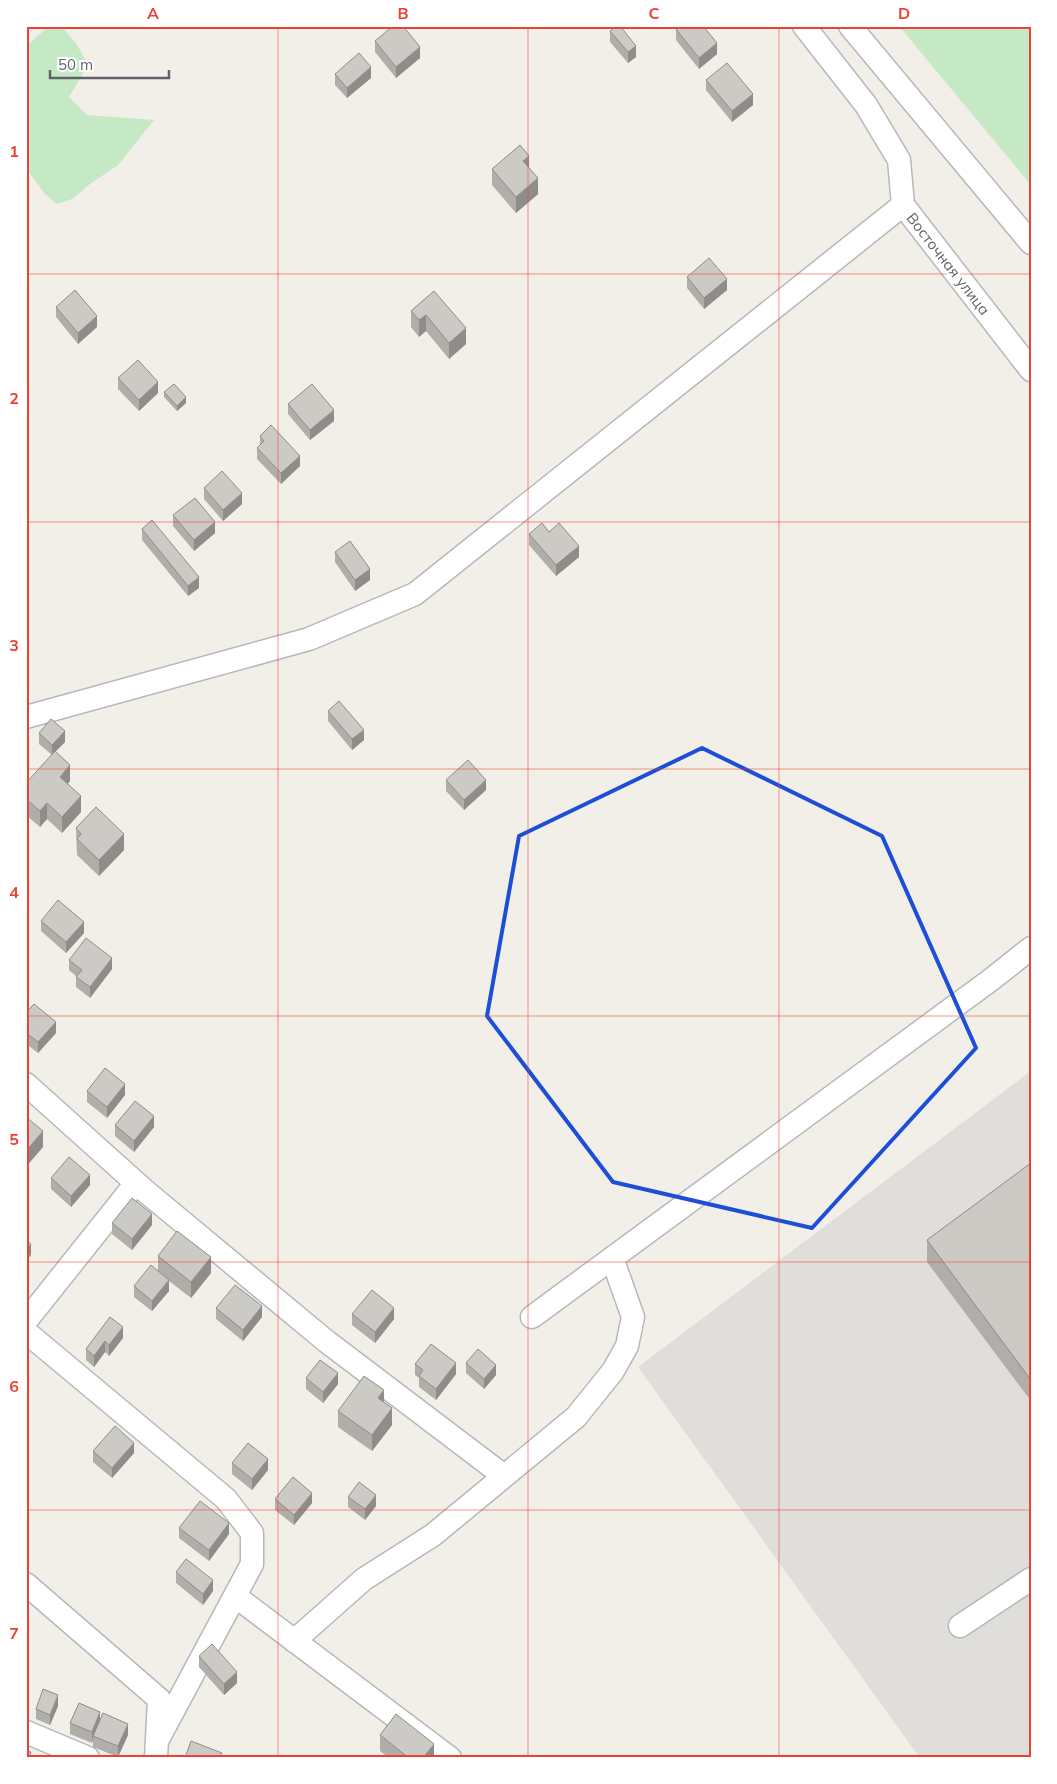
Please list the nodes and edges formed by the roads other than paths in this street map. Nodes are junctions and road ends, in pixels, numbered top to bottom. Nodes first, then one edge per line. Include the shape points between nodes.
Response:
1 (804, 26) edge
2 (850, 26) edge
3 (903, 205) junction
4 (1031, 242) edge
5 (1031, 370) edge
6 (26, 716) edge
7 (1031, 948) edge
8 (26, 1084) edge
9 (136, 1183) junction
10 (612, 1258) junction
11 (532, 1317) dead end
12 (26, 1321) edge
13 (26, 1332) edge
14 (504, 1476) junction
15 (1031, 1579) edge
16 (26, 1584) edge
17 (235, 1596) junction
18 (960, 1626) dead end
19 (294, 1640) junction
20 (26, 1732) edge
21 (157, 1750) edge
22 (88, 1758) edge
23 (450, 1758) edge

1 - 3 street, Восточная улица via 866,105 898,160
2 - 4 street
3 - 5 street, Восточная улица
3 - 6 street via 415,594 309,639
7 - 10 street
8 - 9 street
9 - 12 street
9 - 14 street via 326,1341
10 - 11 street
10 - 14 street via 633,1317 627,1346 613,1371 576,1417
13 - 17 street via 226,1499 252,1533 252,1564
14 - 19 street via 433,1535 364,1579
15 - 18 street
16 - 21 street via 159,1699
17 - 19 street
17 - 21 street
19 - 23 street
20 - 22 street

